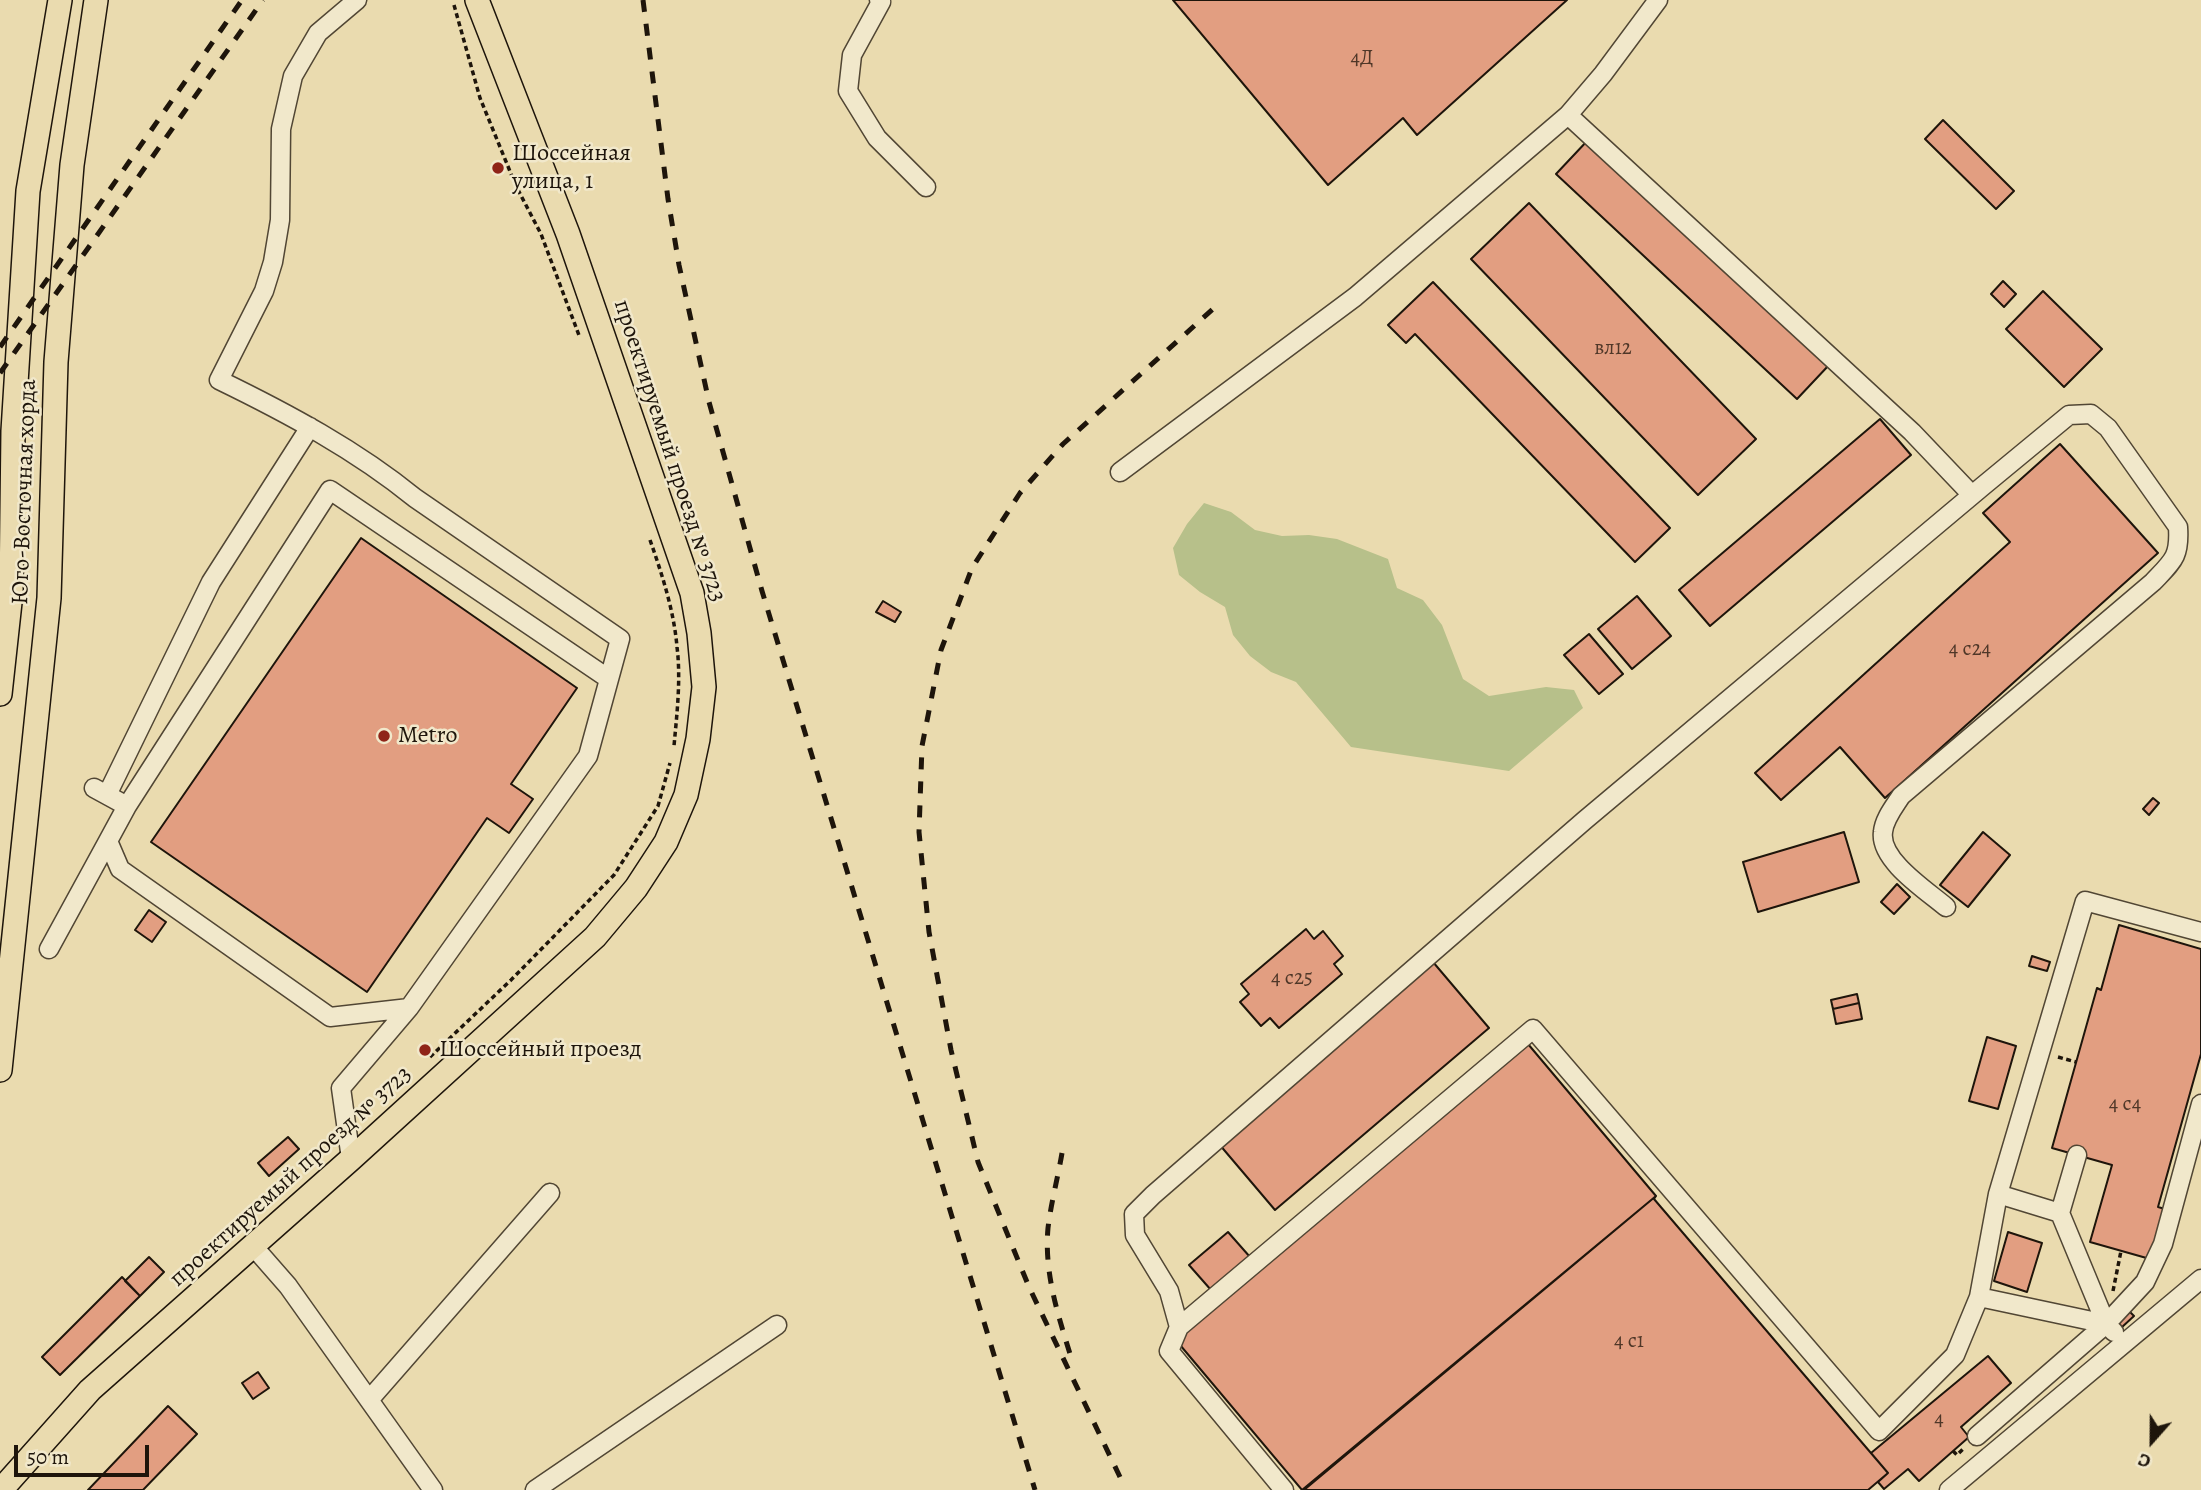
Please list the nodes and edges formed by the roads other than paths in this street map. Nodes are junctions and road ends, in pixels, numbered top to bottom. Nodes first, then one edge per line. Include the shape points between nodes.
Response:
1 (60, 0) edge
2 (96, 0) edge
3 (356, 0) edge
4 (477, 0) edge
5 (879, 0) edge
6 (1658, 0) edge
7 (1568, 115) junction
8 (926, 187) dead end
9 (310, 428) junction
10 (13, 431) junction
11 (1120, 472) dead end
12 (1972, 495) junction
13 (0, 518) edge
14 (609, 679) junction
15 (0, 694) edge
16 (127, 806) junction
17 (108, 841) junction
18 (1946, 906) dead end
19 (2201, 932) edge
20 (49, 949) dead end
21 (409, 1008) junction
22 (0, 1070) edge
23 (2201, 1104) edge
24 (2077, 1155) dead end
25 (351, 1159) junction
26 (550, 1193) dead end
27 (1998, 1194) junction
28 (2060, 1213) junction
29 (253, 1246) junction
30 (2201, 1279) edge
31 (1979, 1297) junction
32 (2106, 1324) junction
33 (777, 1325) dead end
34 (1179, 1327) junction
35 (2124, 1343) junction
36 (369, 1400) junction
37 (1977, 1436) dead end
38 (1, 1490) edge
39 (433, 1490) edge
40 (535, 1490) edge
41 (1284, 1490) edge
42 (1949, 1490) edge

1 - 10 main road, Юго-Восточная хорда via 28,191
2 - 22 main road, Юго-Восточная хорда via 72,165 56,362 49,598
3 - 9 street via 318,33 293,76 281,129 280,220 273,261 264,291 219,380
4 - 25 main road, проектируемый проезд № 3723 via 568,234 692,593 704,687 686,795 666,842 636,888 595,937
5 - 8 street via 852,55 848,91 877,138
6 - 7 street
7 - 11 street via 1355,298
7 - 12 street via 1912,432
9 - 14 street via 392,479 620,639
9 - 16 street via 211,582 101,791
10 - 13 main road
10 - 15 main road, Юго-Восточная хорда via 11,593
12 - 18 street via 2069,415 2091,414 2108,428 2178,527 2179,545 2173,561 2154,582 1900,796 1882,832 1886,849 1898,867
12 - 34 street via 1585,820 1134,1214 1135,1235 1169,1291
14 - 16 street via 330,490
14 - 21 street via 588,756
16 - 17 street
17 - 20 street
17 - 21 street via 120,869 330,1017
19 - 27 street via 2085,901
21 - 25 street via 341,1088
23 - 32 street via 2163,1244 2145,1282
24 - 28 street
25 - 29 main road, проектируемый проезд № 3723
26 - 36 street
27 - 28 street
27 - 31 street
28 - 32 street
29 - 36 street via 288,1286
29 - 38 main road, проектируемый проезд № 3723 via 90,1390
30 - 35 street
31 - 32 street
31 - 34 street via 1955,1355 1879,1431 1533,1029
32 - 35 street
32 - 37 street
33 - 40 street
34 - 41 street via 1170,1351
35 - 42 street
36 - 39 street

